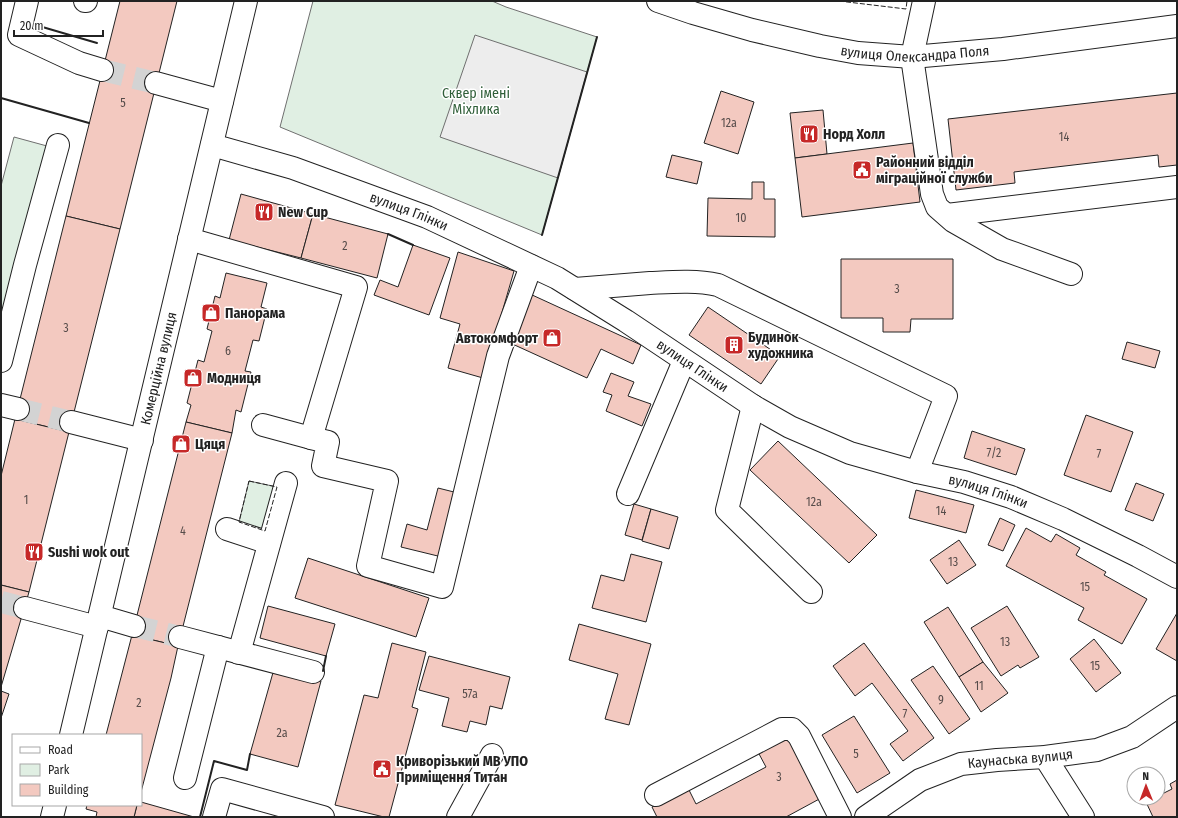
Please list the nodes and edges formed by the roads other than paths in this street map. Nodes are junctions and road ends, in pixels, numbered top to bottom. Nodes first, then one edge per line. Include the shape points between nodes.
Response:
1 (27, 1) edge
2 (246, 1) edge
3 (658, 1) edge
4 (924, 1) edge
5 (716, 10) edge
6 (1177, 26) edge
7 (912, 57) junction
8 (102, 70) tunnel mouth
9 (156, 83) tunnel mouth
10 (222, 101) junction
11 (58, 145) dead end
12 (212, 145) junction
13 (1177, 187) edge
14 (947, 215) junction
15 (189, 239) junction
16 (531, 266) junction
17 (1071, 274) dead end
18 (575, 289) junction
19 (1, 361) edge
20 (684, 361) junction
21 (753, 406) junction
22 (71, 422) tunnel mouth
23 (263, 425) dead end
24 (311, 438) junction
25 (142, 440) junction
26 (917, 472) junction
27 (286, 483) dead end
28 (628, 494) dead end
29 (227, 529) dead end
30 (270, 543) junction
31 (1177, 577) edge
32 (811, 592) dead end
33 (25, 608) tunnel mouth
34 (98, 622) junction
35 (134, 626) tunnel mouth
36 (180, 638) tunnel mouth
37 (218, 647) junction
38 (239, 653) junction
39 (313, 672) dead end
40 (1177, 707) edge
41 (71, 734) edge
42 (492, 755) dead end
43 (1045, 757) junction
44 (185, 778) dead end
45 (656, 795) dead end
46 (55, 806) edge
47 (52, 817) edge
48 (214, 817) edge
49 (323, 817) edge
50 (458, 817) edge
51 (840, 817) edge
52 (866, 817) edge
53 (1083, 817) edge

1 - 8 street via 19,35 79,63
2 - 10 street, Комерційна вулиця
3 - 5 street, вулиця Олександра Поля via 693,13
4 - 7 street
5 - 7 street, вулиця Олександра Поля via 752,30 858,53
6 - 7 street, вулиця Олександра Поля via 1003,49
7 - 14 street via 932,194 937,207
9 - 10 street
10 - 12 street, Комерційна вулиця
11 - 19 street
12 - 15 street, Комерційна вулиця
12 - 16 street, вулиця Глінки via 293,168 426,217
13 - 14 street
14 - 17 street via 1002,249
15 - 24 street via 356,287
15 - 25 street, Комерційна вулиця
16 - 18 street, вулиця Глінки
16 - 24 street via 498,356 442,587 368,566 387,481 323,466 328,442
18 - 20 street, вулиця Глінки
18 - 26 street via 678,282 718,285 946,396
20 - 21 street, вулиця Глінки
20 - 28 street
21 - 26 street, вулиця Глінки via 790,427 850,453
21 - 32 street via 727,510
22 - 25 street
23 - 24 street
25 - 34 street, Комерційна вулиця
26 - 31 street, вулиця Глінки via 964,482 1011,497 1076,526
27 - 30 street
29 - 30 street
30 - 38 street
33 - 34 street
34 - 35 street
34 - 41 street, Комерційна вулиця
36 - 37 street
37 - 38 street
37 - 44 street
38 - 39 street
40 - 43 street, Каунаська вулиця via 1132,737 1097,750
42 - 50 street
43 - 52 street, Каунаська вулиця via 961,764 920,780
43 - 53 street
45 - 51 street via 782,729 792,730 800,736
46 - 47 street
48 - 49 street via 222,788

